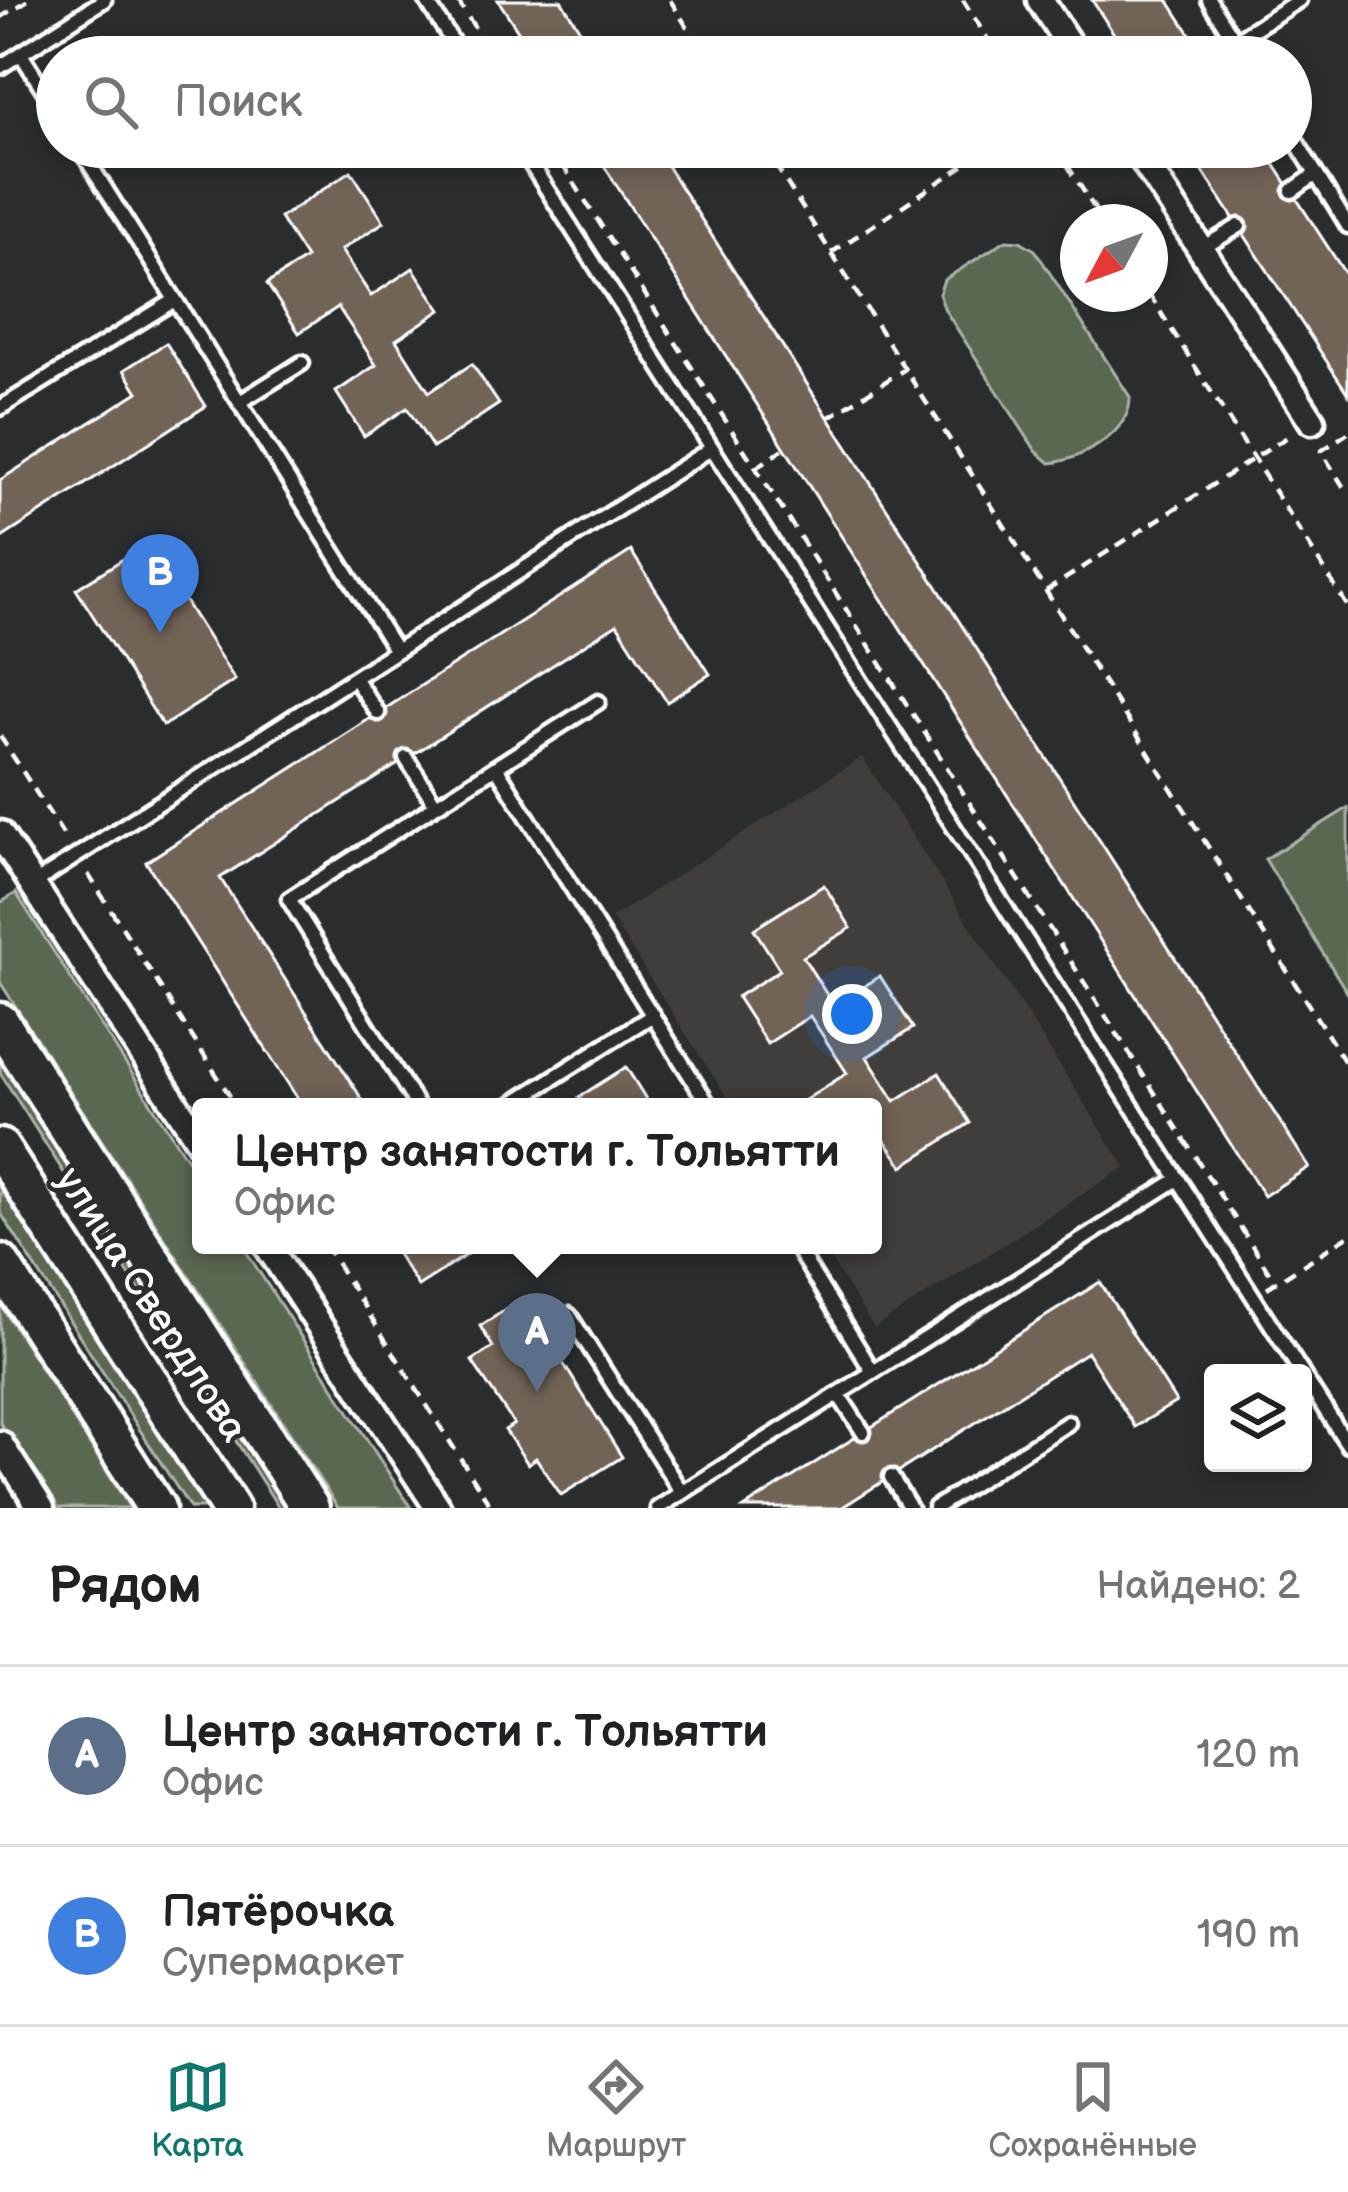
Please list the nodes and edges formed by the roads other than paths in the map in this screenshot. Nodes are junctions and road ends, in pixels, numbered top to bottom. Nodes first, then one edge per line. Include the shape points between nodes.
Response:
1 (104, 0) edge
2 (426, 0) edge
3 (1040, 0) edge
4 (1209, 0) edge
5 (1299, 0) edge
6 (49, 36) edge
7 (449, 36) edge
8 (1063, 36) edge
9 (1232, 36) edge
10 (1243, 36) edge
11 (36, 44) edge
12 (21, 54) junction
13 (0, 67) edge
14 (36, 78) edge
15 (1312, 167) edge
16 (93, 168) edge
17 (533, 168) edge
18 (1148, 168) edge
19 (1316, 174) junction
20 (1292, 191) dead end
21 (1239, 226) dead end
22 (1348, 226) edge
23 (1200, 249) junction
24 (175, 300) junction
25 (302, 363) dead end
26 (240, 402) junction
27 (0, 408) edge
28 (1312, 421) road end
29 (712, 448) junction
30 (396, 651) junction
31 (354, 678) junction
32 (598, 702) dead end
33 (378, 713) dead end
34 (406, 758) dead end
35 (496, 767) junction
36 (436, 805) junction
37 (0, 834) edge
38 (32, 884) junction
39 (653, 1015) junction
40 (0, 1022) edge
41 (412, 1098) edge
42 (521, 1098) edge
43 (704, 1098) edge
44 (192, 1130) edge
45 (0, 1148) edge
46 (1178, 1179) junction
47 (273, 1254) edge
48 (801, 1254) edge
49 (0, 1263) edge
50 (568, 1315) dead end
51 (1296, 1364) edge
52 (873, 1372) junction
53 (1312, 1386) edge
54 (838, 1394) junction
55 (1342, 1422) edge
56 (1068, 1423) dead end
57 (862, 1432) dead end
58 (0, 1444) edge
59 (1348, 1445) edge
60 (891, 1477) dead end
61 (682, 1493) junction
62 (951, 1504) edge
63 (41, 1508) edge
64 (157, 1508) edge
65 (230, 1508) edge
66 (310, 1508) edge
67 (439, 1508) edge
68 (658, 1508) edge
69 (910, 1508) edge
70 (935, 1508) edge

1 - 6 lane
2 - 7 lane
3 - 8 street
4 - 9 lane
5 - 10 lane
11 - 12 lane
12 - 13 lane
12 - 14 lane
15 - 19 lane
16 - 24 lane
17 - 29 lane
18 - 23 street
19 - 20 lane
19 - 22 lane
21 - 23 lane
23 - 28 street
24 - 26 lane
24 - 27 lane
25 - 26 lane
26 - 30 lane
29 - 30 lane
29 - 46 lane
30 - 31 lane
31 - 33 lane
31 - 38 lane
32 - 35 lane
34 - 36 lane
35 - 36 lane
35 - 39 lane
36 - 41 lane via 289,899
37 - 38 street
38 - 44 street
39 - 42 lane
39 - 43 lane
40 - 66 main road, улица Свердлова
45 - 65 main road, улица Свердлова
46 - 51 lane
46 - 52 lane
47 - 67 street
48 - 52 lane
49 - 64 main road
50 - 61 lane
52 - 54 lane
53 - 55 lane
54 - 57 lane
54 - 61 lane
55 - 59 lane
56 - 62 lane
58 - 63 street
60 - 69 lane
61 - 68 lane
62 - 70 lane

